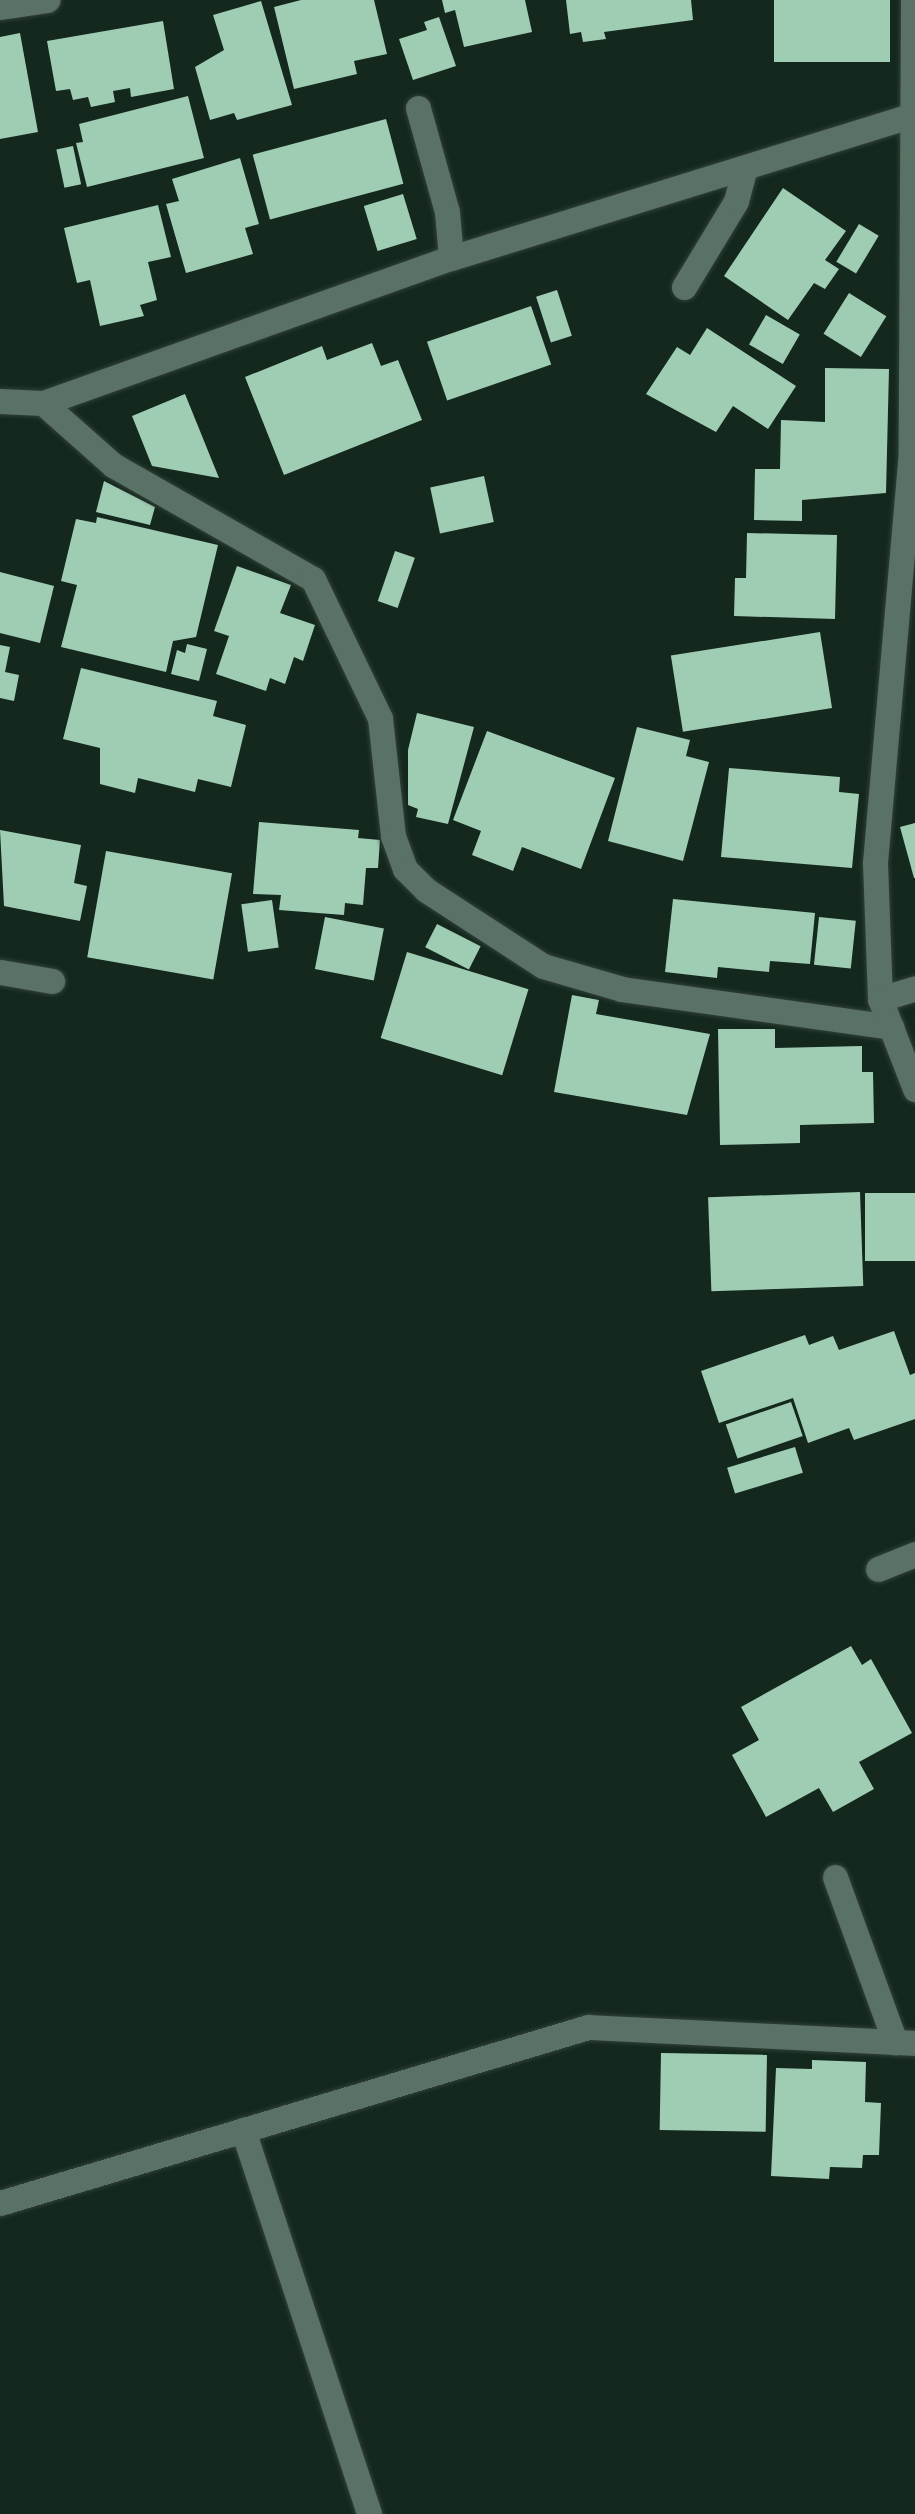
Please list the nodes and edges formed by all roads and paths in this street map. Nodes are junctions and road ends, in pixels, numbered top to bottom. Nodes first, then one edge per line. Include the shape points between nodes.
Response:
1 (47, 0) edge
2 (913, 0) edge
3 (0, 7) edge
4 (418, 108) dead end
5 (914, 115) edge
6 (745, 167) junction
7 (914, 238) edge
8 (451, 258) junction
9 (684, 287) dead end
10 (0, 401) edge
11 (44, 403) junction
12 (0, 972) edge
13 (52, 981) dead end
14 (915, 988) edge
15 (880, 998) junction
16 (891, 1027) junction
17 (915, 1089) edge
18 (915, 1554) edge
19 (878, 1569) dead end
20 (835, 1876) dead end
21 (905, 2042) edge
22 (243, 2130) junction
23 (0, 2202) edge
24 (369, 2514) edge

1 - 3 street
2 - 5 street
4 - 8 street via 447,212
5 - 6 street
5 - 7 street
6 - 8 street
6 - 9 street via 736,201
7 - 15 street via 912,451 875,863
8 - 11 street
10 - 11 street
11 - 16 street via 113,465 314,580 380,718 393,836 405,869 426,890 543,966 622,988
12 - 13 street
14 - 15 street
15 - 16 street
16 - 17 street
18 - 19 street
20 - 21 street
21 - 22 street via 588,2027
22 - 23 street
22 - 24 street

